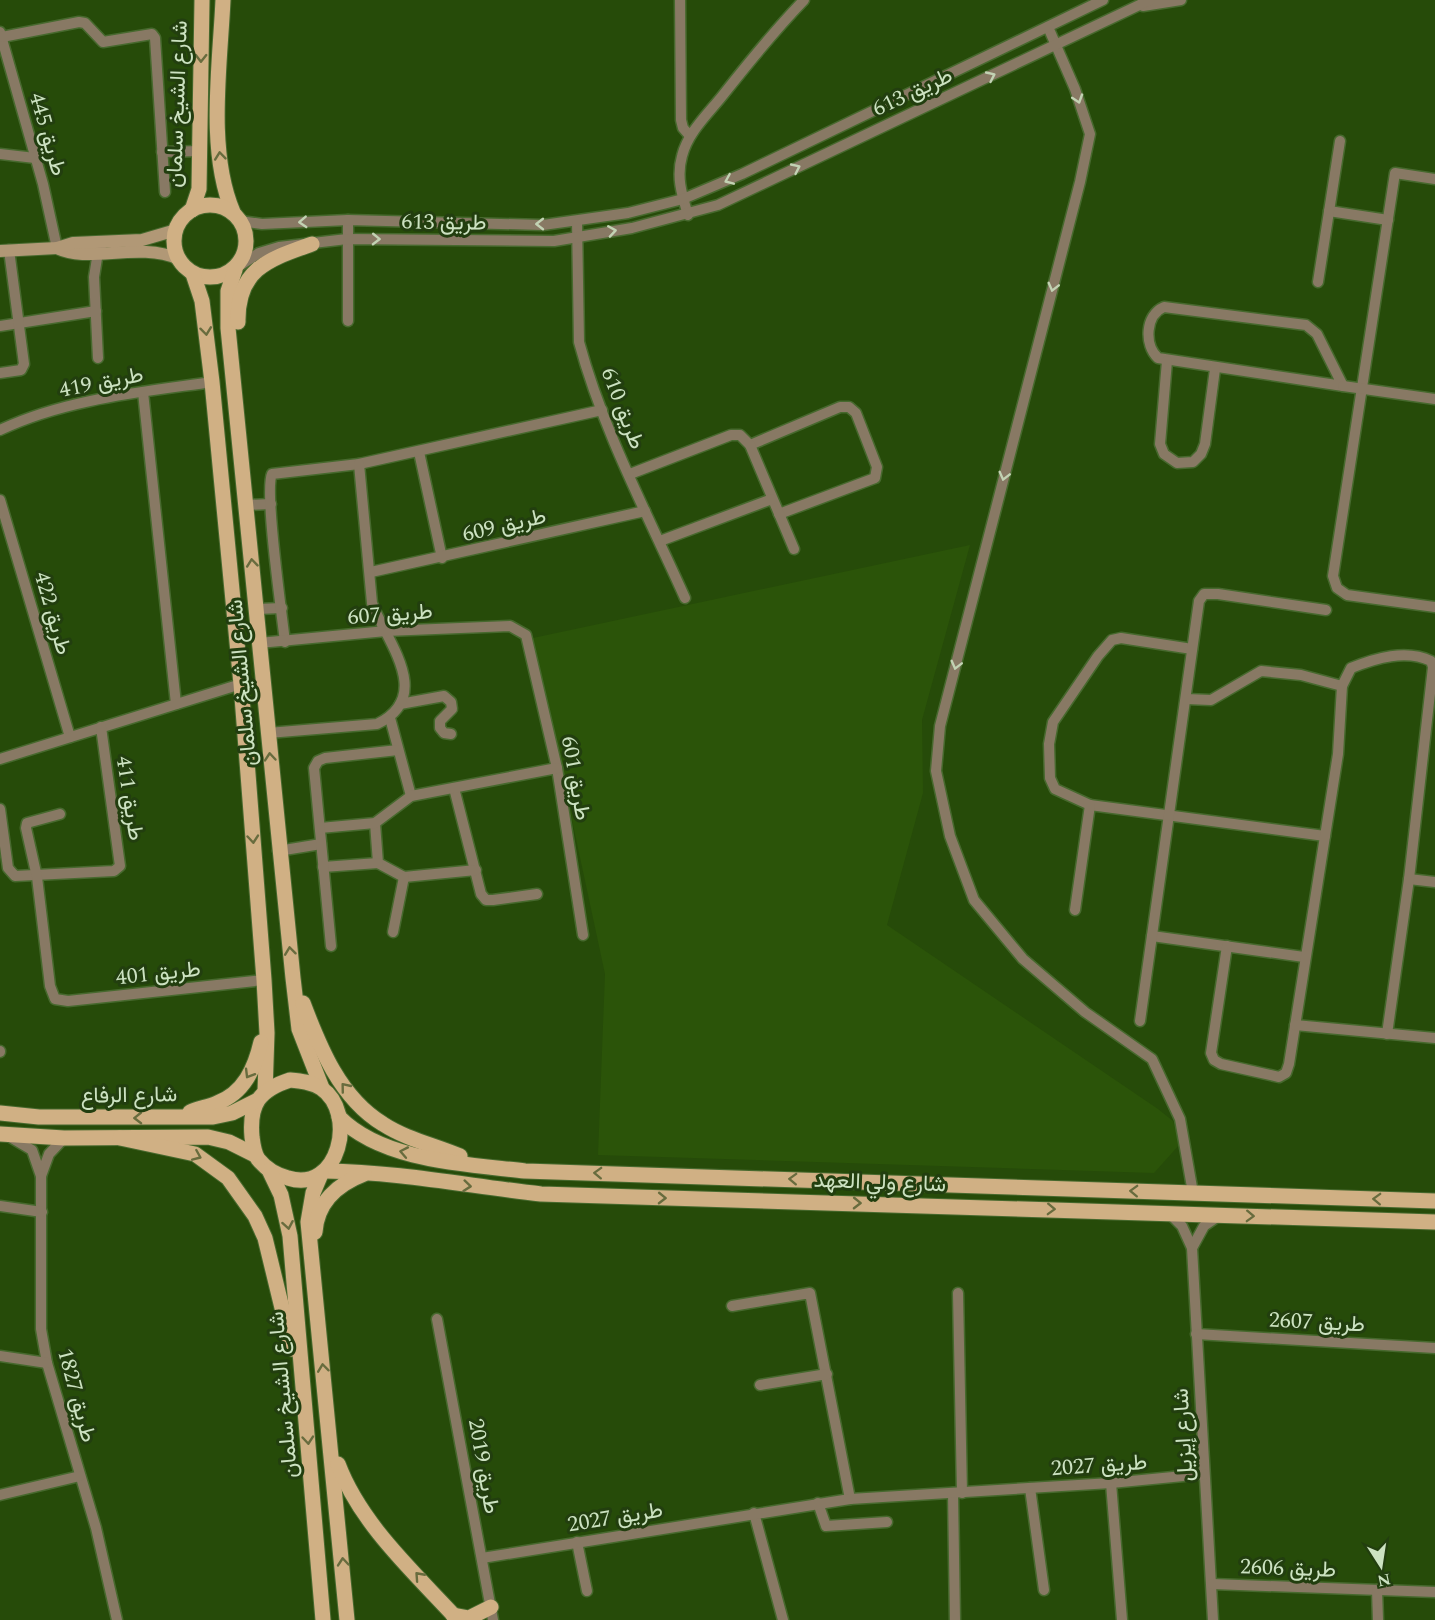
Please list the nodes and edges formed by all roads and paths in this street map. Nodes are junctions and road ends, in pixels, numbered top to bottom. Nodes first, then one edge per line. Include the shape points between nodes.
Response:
1 (202, 0) edge
2 (223, 0) edge
3 (680, 0) edge
4 (804, 0) edge
5 (1103, 0) edge
6 (1150, 0) edge
7 (1181, 0) edge
8 (1136, 7) junction
9 (1048, 27) junction
10 (1, 34) edge
11 (1056, 45) junction
12 (690, 136) junction
13 (1340, 141) dead end
14 (200, 151) junction
15 (162, 152) junction
16 (0, 154) edge
17 (35, 158) junction
18 (1435, 179) edge
19 (165, 192) dead end
20 (683, 199) junction
21 (192, 210) junction
22 (1329, 211) junction
23 (688, 215) junction
24 (237, 216) junction
25 (348, 220) junction
26 (577, 220) junction
27 (1388, 220) junction
28 (176, 230) junction
29 (576, 237) junction
30 (347, 239) junction
31 (110, 241) junction
32 (312, 244) junction
33 (57, 248) junction
34 (5, 250) edge
35 (98, 252) junction
36 (179, 259) junction
37 (237, 268) junction
38 (194, 274) junction
39 (1318, 282) dead end
40 (96, 311) junction
41 (348, 321) dead end
42 (19, 323) junction
43 (0, 326) edge
44 (231, 357) junction
45 (98, 358) dead end
46 (1167, 361) junction
47 (1215, 369) junction
48 (0, 373) edge
49 (212, 382) junction
50 (1343, 386) junction
51 (1361, 389) junction
52 (143, 392) junction
53 (1435, 399) edge
54 (602, 410) junction
55 (0, 430) edge
56 (750, 445) junction
57 (419, 452) junction
58 (359, 464) junction
59 (630, 474) junction
60 (772, 499) junction
61 (0, 500) edge
62 (271, 504) junction
63 (246, 505) junction
64 (645, 511) junction
65 (779, 514) junction
66 (660, 541) junction
67 (794, 549) dead end
68 (442, 558) junction
69 (371, 572) junction
70 (685, 598) dead end
71 (1435, 607) edge
72 (282, 608) junction
73 (257, 609) junction
74 (1326, 610) dead end
75 (386, 631) junction
76 (522, 631) joint
77 (285, 642) junction
78 (259, 643) junction
79 (1192, 649) junction
80 (241, 684) junction
81 (1342, 686) junction
82 (1186, 699) junction
83 (176, 704) junction
84 (400, 704) junction
85 (390, 718) junction
86 (101, 727) junction
87 (268, 733) junction
88 (451, 734) dead end
89 (70, 737) junction
90 (398, 750) junction
91 (0, 759) edge
92 (557, 768) junction
93 (454, 788) junction
94 (411, 795) junction
95 (1090, 805) junction
96 (0, 809) edge
97 (60, 814) dead end
98 (1170, 814) junction
99 (375, 823) junction
100 (320, 828) junction
101 (1325, 836) junction
102 (321, 844) junction
103 (2, 845) edge
104 (278, 851) junction
105 (378, 863) junction
106 (323, 867) junction
107 (476, 870) junction
108 (38, 877) junction
109 (404, 877) junction
110 (1409, 879) junction
111 (1435, 882) edge
112 (537, 894) dead end
113 (1075, 910) dead end
114 (393, 932) dead end
115 (583, 935) dead end
116 (1152, 936) junction
117 (331, 946) dead end
118 (1227, 946) junction
119 (1304, 957) junction
120 (293, 978) junction
121 (264, 980) junction
122 (267, 1018) junction
123 (1140, 1021) dead end
124 (1295, 1025) junction
125 (1387, 1034) junction
126 (1435, 1038) edge
127 (322, 1088) junction
128 (261, 1096) junction
129 (0, 1113) edge
130 (182, 1115) junction
131 (339, 1117) junction
132 (5, 1136) edge
133 (63, 1138) junction
134 (120, 1138) junction
135 (255, 1155) junction
136 (484, 1166) junction
137 (269, 1170) junction
138 (383, 1172) junction
139 (324, 1173) junction
140 (41, 1176) junction
141 (1193, 1193) junction
142 (1435, 1201) edge
143 (0, 1206) edge
144 (42, 1212) junction
145 (1169, 1213) junction
146 (1192, 1213) junction
147 (1220, 1215) junction
148 (1435, 1222) edge
149 (1192, 1248) junction
150 (312, 1276) junction
151 (958, 1293) dead end
152 (732, 1306) dead end
153 (437, 1319) dead end
154 (1196, 1334) junction
155 (1435, 1348) edge
156 (0, 1356) edge
157 (47, 1363) junction
158 (827, 1374) junction
159 (760, 1385) dead end
160 (304, 1400) junction
161 (332, 1448) junction
162 (1204, 1474) junction
163 (80, 1476) junction
164 (1111, 1483) junction
165 (1030, 1488) junction
166 (957, 1493) junction
167 (0, 1495) edge
168 (850, 1499) junction
169 (818, 1503) junction
170 (754, 1513) junction
171 (886, 1522) dead end
172 (577, 1542) junction
173 (482, 1558) junction
174 (1212, 1584) junction
175 (1044, 1590) dead end
176 (1377, 1590) junction
177 (586, 1591) dead end
178 (1435, 1592) edge
179 (492, 1614) edge
180 (456, 1617) edge
181 (117, 1620) edge
182 (323, 1620) edge
183 (346, 1620) edge
184 (783, 1620) edge
185 (955, 1620) edge
186 (1122, 1620) edge
187 (1214, 1620) edge
188 (1378, 1620) edge

1 -> 14 main road, شارع الشيخ سلمان
24 -> 2 main road, شارع الشيخ سلمان via 225,194 219,151
3 - 12 street via 681,120
4 - 12 street
5 - 9 street, طريق 613
6 - 8 street, طريق 613
7 - 8 street
8 - 11 street, طريق 613
9 - 11 street
9 -> 20 street, طريق 613
10 - 15 street via 80,22 103,42 152,34
10 - 17 street, طريق 445
23 -> 11 street, طريق 613 via 718,205
11 -> 141 street via 1090,134 940,726 936,771 950,836 974,900 1023,959 1086,1012 1152,1059 1180,1119
12 - 20 street via 680,163
13 - 22 street
14 - 15 street
14 - 21 main road, شارع الشيخ سلمان via 199,189
15 - 19 street
16 - 17 street
17 - 33 street, طريق 445
18 - 27 street via 1395,173
20 - 23 street
20 - 26 street, طريق 613 via 628,213
21 - 24 main road via 224,206
21 - 28 main road
22 - 27 street
22 - 39 street
29 -> 23 street, طريق 613
25 -> 24 street, طريق 613 via 262,224
24 - 37 main road via 246,244
26 -> 25 street, طريق 613 via 543,225
25 - 30 street
26 - 29 street, طريق 610
27 - 51 street
28 - 31 street via 153,238
28 - 36 main road via 174,243
30 -> 29 street, طريق 613 via 554,241
29 - 54 street, طريق 610 via 579,342
30 - 32 street, طريق 613
30 - 41 street
31 - 33 street
31 - 35 street
32 - 37 street, طريق 613 via 259,253
32 - 44 main road via 275,257 251,275 238,304 238,332
33 - 34 street
33 - 35 street via 72,253
34 - 42 street
35 - 36 street via 145,250
35 - 40 street via 94,277
36 - 38 main road
37 - 38 main road via 220,277
37 - 44 main road, شارع الشيخ سلمان via 228,291
38 -> 49 main road, شارع الشيخ سلمان via 202,301
40 - 42 street
40 - 45 street
42 - 43 street
42 - 48 street via 24,369
44 - 63 main road, شارع الشيخ سلمان
46 - 47 street
46 - 47 street via 1160,444 1164,454 1177,463 1193,462 1204,449
46 - 50 street via 1153,354 1148,338 1153,316 1164,307 1302,324 1317,334
47 - 50 street
49 - 52 street, طريق 419
49 - 80 main road, شارع الشيخ سلمان
50 - 51 street
51 - 53 street
51 - 71 street via 1333,572 1335,584 1347,595
52 - 55 street, طريق 419 via 52,411
52 - 83 street
54 - 57 street
54 - 59 street, طريق 610
56 - 59 street via 740,435 731,435
56 - 60 street
56 - 65 street via 840,407 849,407 856,413 877,467 875,478
57 - 58 street
57 - 68 street
58 - 62 street via 272,474
58 - 69 street
59 - 64 street, طريق 610
60 - 65 street
60 - 66 street
61 - 89 street, طريق 422
62 - 63 street
62 - 72 street
73 -> 63 main road, شارع الشيخ سلمان
64 - 66 street, طريق 610
64 - 68 street, طريق 609
65 - 67 street
66 - 70 street, طريق 610
68 - 69 street, طريق 609
69 - 75 street via 372,603
72 - 73 street
72 - 77 street
73 - 78 main road, شارع الشيخ سلمان
74 - 79 street via 1204,594 1199,601
75 - 76 street, طريق 607 via 510,626
75 - 77 street, طريق 607
75 - 84 street via 402,665
76 - 92 street, طريق 601
77 - 78 street, طريق 607
78 - 87 main road, شارع الشيخ سلمان
79 - 82 street
79 - 95 street via 1112,640 1066,702 1053,722 1050,778 1055,789
80 - 83 street, طريق 411
80 -> 121 main road, شارع الشيخ سلمان
81 - 82 street via 1301,675 1261,671 1211,700
81 - 101 street via 1338,754
81 - 110 street via 1351,668 1377,657 1402,655 1431,661
82 - 98 street
83 - 86 street, طريق 411
84 - 85 street
84 - 88 street via 444,696 452,709 440,721 440,728
85 - 87 street via 377,724
85 - 90 street
86 - 89 street, طريق 411
86 - 108 street, طريق 411 via 120,866 114,871
104 -> 87 main road, شارع الشيخ سلمان
89 - 91 street, طريق 411
90 - 94 street
90 - 100 street via 318,761 314,768
92 - 93 street
92 - 115 street, طريق 601
93 - 94 street
93 - 107 street
94 - 99 street
95 - 98 street
95 - 113 street
96 - 103 street
97 - 108 street via 27,823 28,846
98 - 101 street
98 - 116 street
99 - 100 street
99 - 105 street
100 - 102 street
101 - 119 street
102 - 104 street
102 - 106 street
103 - 108 street via 11,873
120 -> 104 main road, شارع الشيخ سلمان
105 - 106 street
105 - 109 street
106 - 117 street
107 - 109 street
107 - 112 street via 486,900
108 - 121 street, طريق 401 via 50,986 55,999 68,1001
109 - 114 street
110 - 111 street
110 - 125 street
116 - 118 street
116 - 123 street
118 - 119 street
118 - 124 street via 1211,1053 1214,1060 1279,1077 1286,1073 1289,1064
119 - 124 street
120 - 127 main road, شارع الشيخ سلمان via 300,1029
136 -> 120 main road via 405,1136 367,1112 327,1062
121 - 122 main road, شارع الشيخ سلمان
122 - 128 main road, شارع الشيخ سلمان
122 -> 130 main road via 257,1059 240,1088 216,1104
124 - 125 street
125 - 126 street
127 - 128 main road via 290,1080
127 - 131 main road
128 - 130 main road, شارع الرفاع via 223,1116
128 - 135 main road via 251,1129
130 -> 129 main road, شارع الرفاع via 85,1117
136 -> 131 main road, شارع ولي العهد via 395,1150 361,1137
131 - 139 main road via 335,1158
132 - 133 main road, شارع الرفاع
132 - 140 street, طريق 1827 via 32,1150
133 - 134 main road, شارع الرفاع
133 - 140 street, طريق 1827 via 49,1154
134 - 135 main road, شارع الرفاع via 208,1137
134 -> 160 main road via 195,1154 228,1178 242,1196 265,1238
135 - 137 main road
141 -> 136 main road, شارع ولي العهد via 525,1171
137 - 139 main road via 301,1181
137 -> 160 main road, شارع الشيخ سلمان via 288,1222
138 - 139 main road, شارع ولي العهد
138 -> 145 main road, شارع ولي العهد via 453,1185 542,1194
138 - 150 main road via 364,1173 347,1180 332,1191 321,1207
139 - 150 main road, شارع الشيخ سلمان via 313,1193 309,1212
140 - 144 street, طريق 1827
142 -> 141 main road, شارع ولي العهد
141 - 146 main road
143 - 144 street
144 - 157 street, طريق 1827 via 41,1329
145 - 146 main road, شارع ولي العهد
145 - 149 street, شارع إيزيل via 1186,1231
146 - 147 main road, شارع ولي العهد
147 -> 148 main road, شارع ولي العهد
147 - 149 street via 1204,1226
149 - 154 street, شارع إيزيل
161 -> 150 main road, شارع الشيخ سلمان
151 - 166 street
152 - 158 street via 809,1292
153 - 173 street, طريق 2019
154 - 155 street, طريق 2607
154 - 162 street, شارع إيزيل
156 - 157 street
157 - 163 street, طريق 1827
158 - 159 street
158 - 168 street
160 -> 182 main road, شارع الشيخ سلمان
180 -> 161 main road via 366,1516 350,1492
183 -> 161 main road, شارع الشيخ سلمان
162 - 164 street, طريق 2027
162 - 174 street, شارع إيزيل
163 - 167 street
163 - 181 street, طريق 1827
164 - 165 street, طريق 2027
164 - 186 street
165 - 166 street, طريق 2027
165 - 175 street
166 - 168 street, طريق 2027
166 - 185 street
168 - 169 street, طريق 2027
169 - 170 street, طريق 2027
169 - 171 street via 826,1526
170 - 172 street, طريق 2027
170 - 184 street
172 - 173 street, طريق 2027
172 - 177 street
173 - 179 street, طريق 2019
174 - 176 street, طريق 2606
174 - 187 street, شارع إيزيل
176 - 178 street, طريق 2606
176 - 188 street
179 - 180 main road

